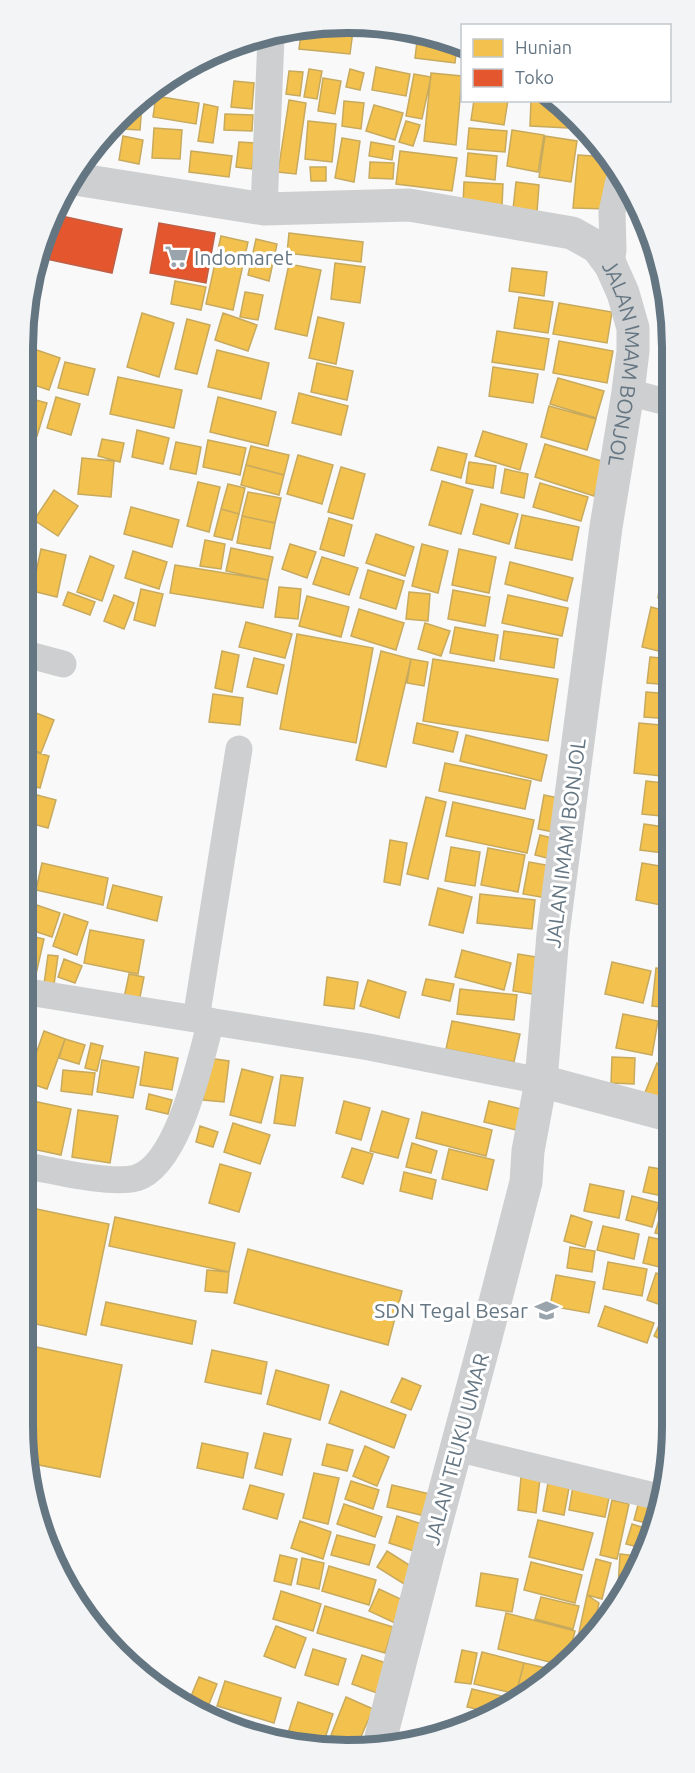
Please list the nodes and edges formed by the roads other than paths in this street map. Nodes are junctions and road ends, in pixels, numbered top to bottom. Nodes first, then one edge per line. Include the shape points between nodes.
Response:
1 (271, 43) edge
2 (81, 180) edge
3 (618, 186) edge
4 (264, 209) junction
5 (611, 266) junction
6 (628, 392) junction
7 (662, 401) edge
8 (33, 656) edge
9 (63, 664) dead end
10 (239, 749) dead end
11 (33, 993) edge
12 (204, 1020) junction
13 (541, 1081) junction
14 (662, 1113) edge
15 (33, 1167) edge
16 (456, 1448) junction
17 (654, 1496) edge
18 (381, 1738) edge

1 - 4 street
2 - 4 street, JALAN IMAM BONJOL
3 - 5 street via 612,212
4 - 5 street, JALAN IMAM BONJOL via 409,205 572,233 597,247
5 - 6 street, JALAN IMAM BONJOL via 633,328
6 - 7 street
6 - 13 street, JALAN IMAM BONJOL via 553,934
8 - 9 street
10 - 12 street
11 - 12 street
12 - 13 street
12 - 15 street via 190,1099 171,1144 149,1172 135,1178 110,1180
13 - 14 street
13 - 16 street, JALAN TEUKU UMAR via 526,1182
16 - 17 street
16 - 18 street, JALAN TEUKU UMAR

